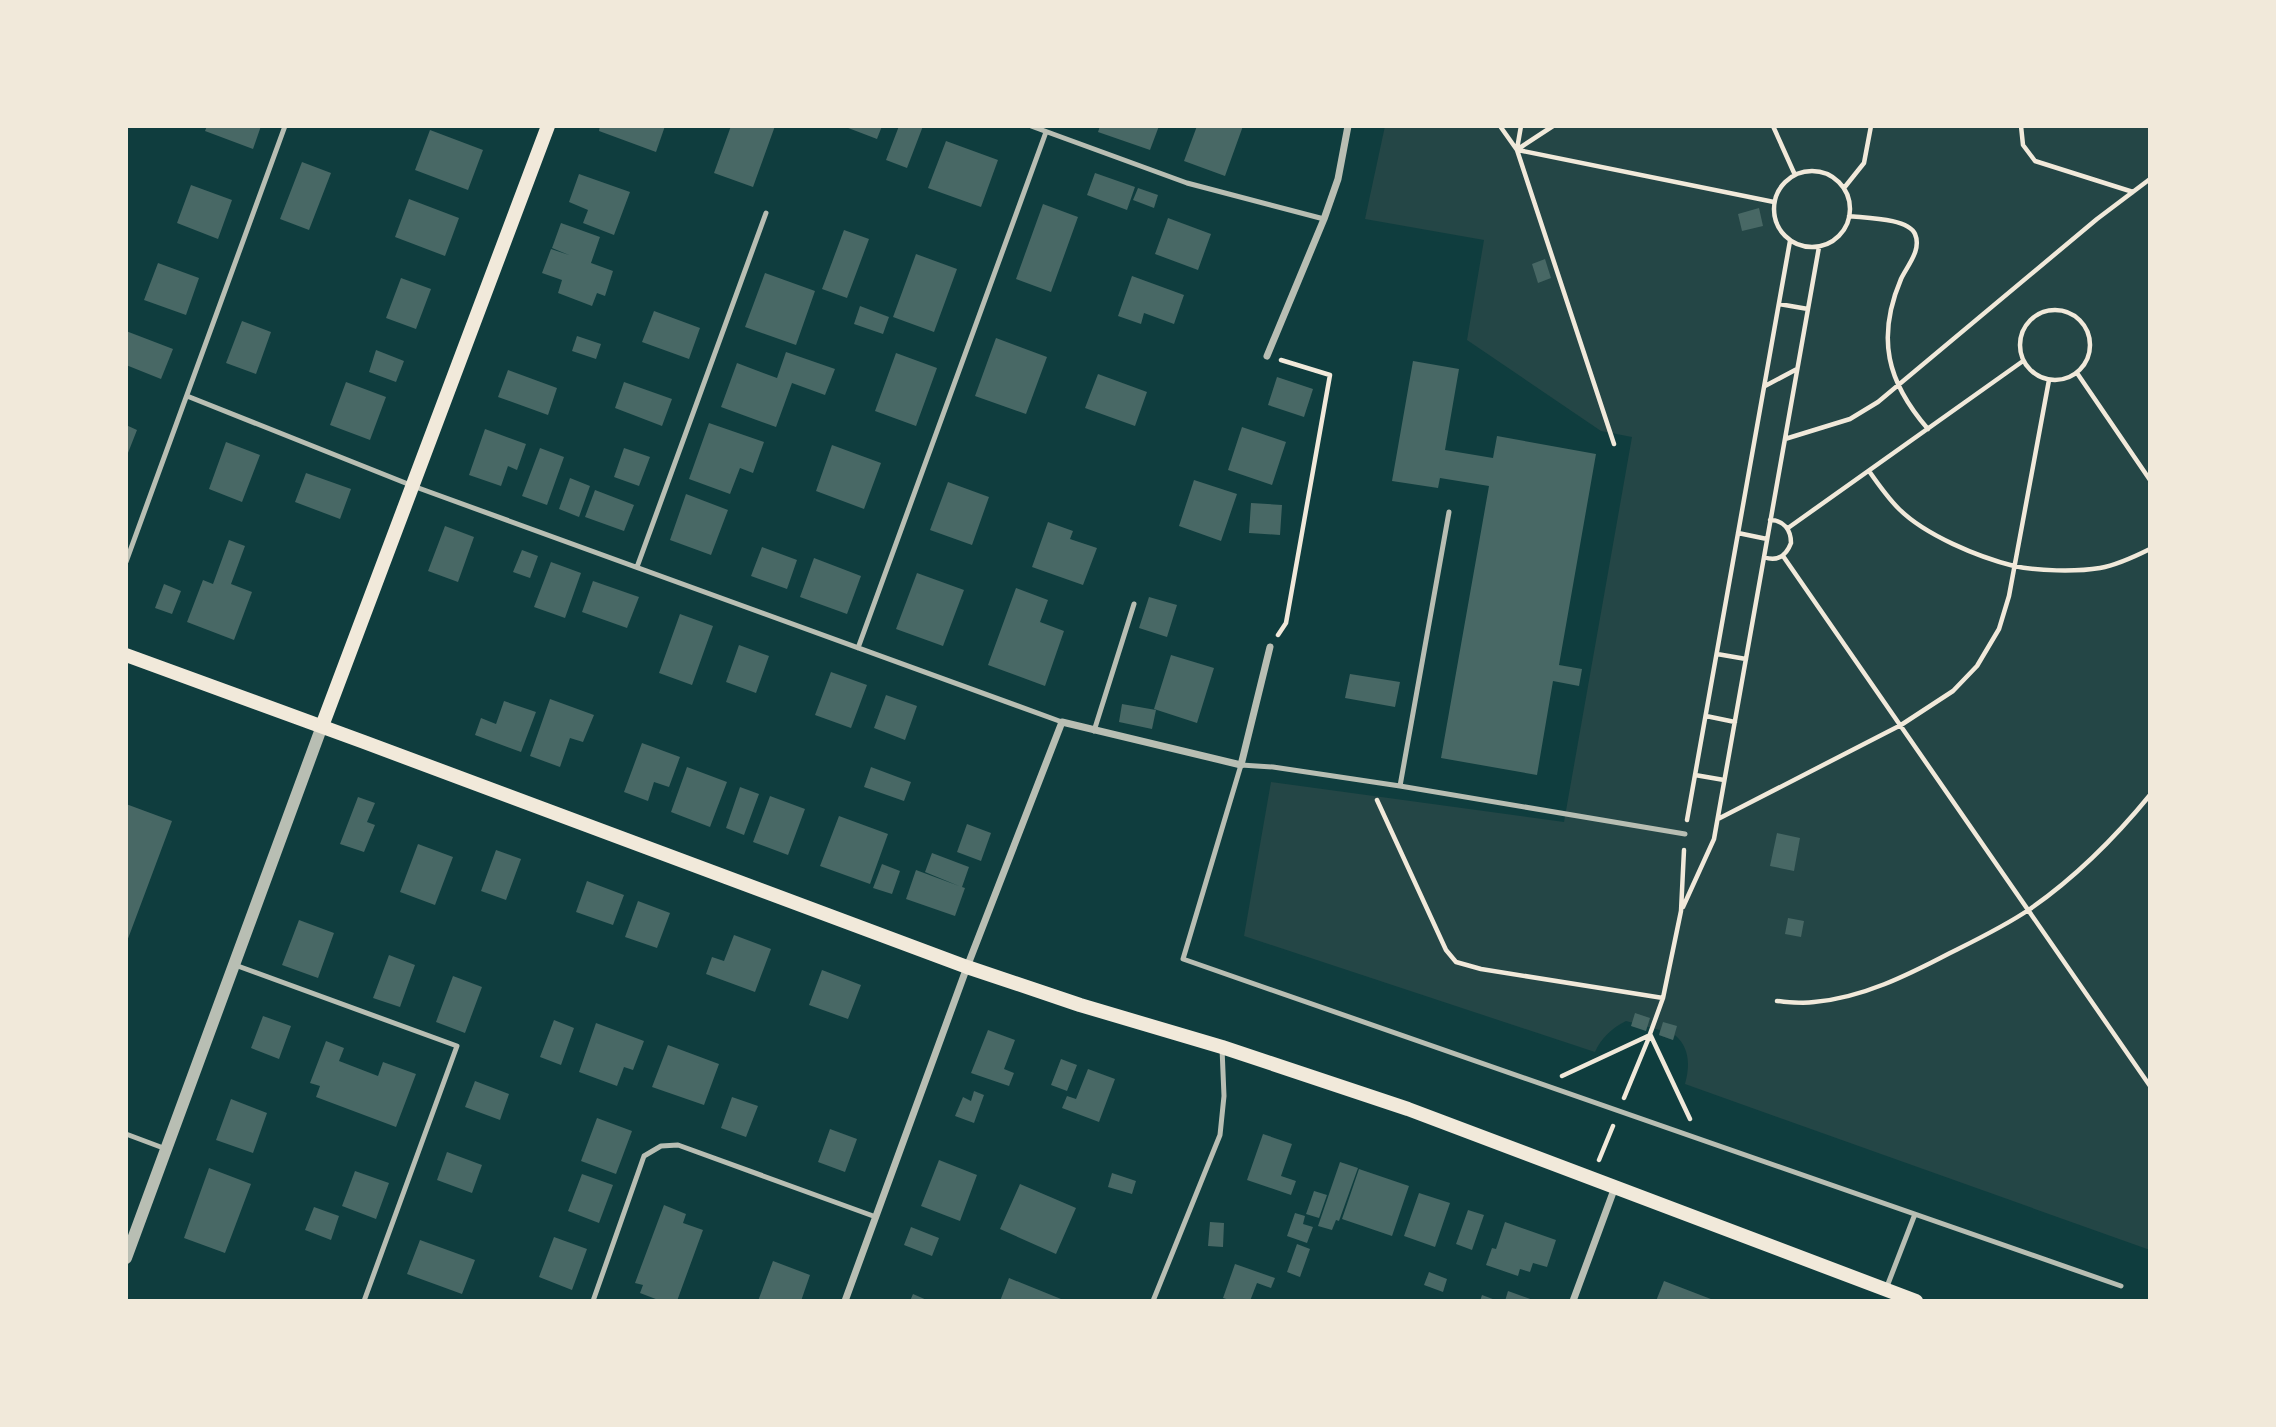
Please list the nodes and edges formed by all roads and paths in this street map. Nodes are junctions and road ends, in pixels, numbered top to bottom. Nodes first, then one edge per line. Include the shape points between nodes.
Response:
1 (285, 126) edge
2 (548, 126) edge
3 (1031, 126) edge
4 (1348, 126) edge
5 (1500, 126) edge
6 (1521, 126) edge
7 (1553, 126) edge
8 (1773, 126) edge
9 (1871, 126) edge
10 (2021, 126) edge
11 (1046, 132) junction
12 (1517, 150) junction
13 (1795, 175) junction
14 (2150, 179) edge
15 (1844, 188) junction
16 (2133, 192) junction
17 (1774, 202) junction
18 (766, 213) dead end
19 (1850, 216) junction
20 (1324, 219) junction
21 (1790, 241) junction
22 (1819, 247) junction
23 (1779, 304) junction
24 (1808, 309) junction
25 (1267, 356) joint
26 (2023, 361) junction
27 (1797, 369) junction
28 (2077, 373) junction
29 (2049, 380) junction
30 (1896, 385) junction
31 (1765, 387) junction
32 (187, 396) junction
33 (1928, 429) junction
34 (1785, 439) junction
35 (1614, 444) dead end
36 (1868, 471) junction
37 (2150, 480) edge
38 (413, 486) junction
39 (1449, 512) dead end
40 (1770, 520) junction
41 (1788, 528) junction
42 (1738, 533) junction
43 (1767, 538) junction
44 (2150, 549) edge
45 (1783, 556) junction
46 (1764, 557) junction
47 (126, 562) edge
48 (2014, 566) junction
49 (637, 567) junction
50 (1134, 604) dead end
51 (1270, 647) joint
52 (858, 648) junction
53 (1717, 654) junction
54 (126, 655) edge
55 (1746, 659) junction
56 (1706, 716) junction
57 (1062, 722) junction
58 (1735, 722) junction
59 (322, 726) junction
60 (1901, 726) junction
61 (1094, 731) junction
62 (1241, 765) junction
63 (1695, 775) junction
64 (1724, 780) junction
65 (1400, 786) junction
66 (2150, 796) edge
67 (1377, 800) dead end
68 (1717, 819) junction
69 (1685, 834) junction
70 (2028, 910) junction
71 (1681, 911) junction
72 (234, 964) junction
73 (967, 967) junction
74 (1663, 998) junction
75 (1777, 1001) dead end
76 (1650, 1034) junction
77 (1222, 1047) junction
78 (1544, 1085) junction
79 (2150, 1086) edge
80 (126, 1134) edge
81 (1699, 1139) junction
82 (166, 1149) junction
83 (1616, 1186) junction
84 (1915, 1214) junction
85 (876, 1217) junction
86 (126, 1258) edge
87 (2121, 1286) dead end
88 (1886, 1289) junction
89 (364, 1301) edge
90 (593, 1301) edge
91 (845, 1301) edge
92 (1153, 1301) edge
93 (1573, 1301) edge
94 (1916, 1301) edge

1 - 32 lane
2 - 38 main road
3 - 11 lane
4 - 20 street via 1338,179
5 - 12 path
6 - 12 path
7 - 12 path
8 - 13 path
9 - 15 path via 1864,163
10 - 16 path via 2023,145 2035,160
11 - 20 lane via 1187,183
11 - 52 lane
12 - 17 path
12 - 35 path
13 - 15 path via 1819,171
13 - 17 path via 1780,188
14 - 16 path
15 - 19 path
16 - 30 path
17 - 21 path via 1774,217
18 - 49 lane
19 - 22 path via 1833,241
19 - 30 path via 1902,223 1916,235 1913,260 1902,277 1888,330
20 - 25 street
21 - 22 path
21 - 23 path
22 - 24 path
23 - 24 path
23 - 31 path
24 - 27 path
25 - 51 path via 1330,375 1286,623
26 - 28 path via 2020,338 2031,319 2063,310 2082,322 2091,343
26 - 29 path via 2038,377
26 - 33 path
27 - 31 path
27 - 34 path
28 - 29 path
28 - 37 path
29 - 48 path
30 - 33 path
30 - 34 path via 1850,419
31 - 42 path
32 - 38 lane
32 - 47 lane
33 - 36 path
34 - 40 path
36 - 41 path
36 - 48 path via 1899,510 1923,527 1959,547
38 - 49 lane
38 - 59 main road
39 - 65 lane
40 - 41 path
40 - 43 path
41 - 45 path via 1791,543
42 - 43 path
42 - 53 path
43 - 46 path
44 - 48 path via 2100,568
45 - 46 path
45 - 60 path
46 - 55 path
48 - 60 path via 1999,629 1977,666 1953,691
49 - 52 lane
50 - 61 lane
51 - 62 street
52 - 57 lane
53 - 55 path
53 - 56 path
54 - 59 main road
55 - 58 path
56 - 58 path
56 - 63 path
57 - 61 street
57 - 73 street
58 - 64 path
59 - 72 street
59 - 73 main road
60 - 68 path
60 - 70 path
61 - 62 street
62 - 65 lane
62 - 78 lane via 1183,959
63 - 64 path
63 - 69 path
64 - 68 path
65 - 69 lane
66 - 70 path via 2115,838
67 - 74 path via 1446,950 1456,962
68 - 71 path via 1714,839
69 - 71 path
70 - 75 path via 1879,986 1840,999
70 - 79 path
71 - 74 path
72 - 82 street
72 - 89 lane via 457,1046
73 - 77 main road
73 - 85 street
74 - 76 path
76 - 78 path
76 - 81 path
77 - 83 main road
77 - 92 lane via 1220,1135
78 - 81 lane
80 - 82 lane
81 - 84 lane
82 - 86 street
83 - 88 main road
83 - 93 street
84 - 87 lane
84 - 88 lane
85 - 90 lane via 678,1144 661,1146 644,1156
85 - 91 street
88 - 94 main road

